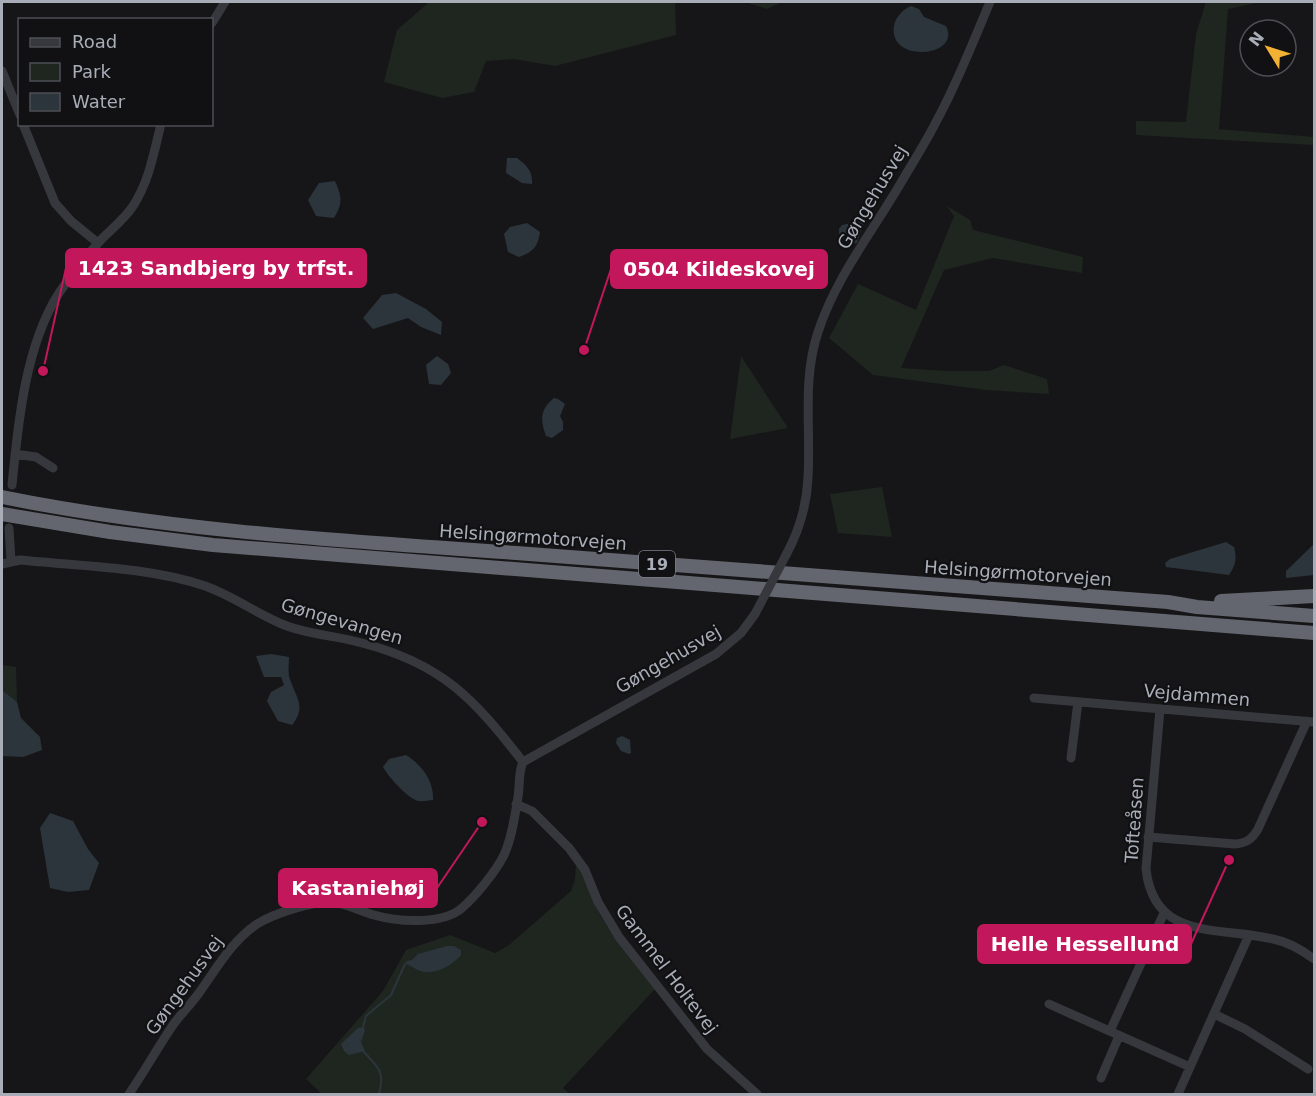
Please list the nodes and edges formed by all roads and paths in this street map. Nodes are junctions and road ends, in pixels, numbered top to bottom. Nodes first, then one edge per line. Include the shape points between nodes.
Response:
1 (225, 2) edge
2 (990, 2) edge
3 (213, 21) edge
4 (2, 71) edge
5 (18, 110) edge
6 (24, 126) edge
7 (161, 126) edge
8 (98, 243) junction
9 (15, 454) junction
10 (53, 468) dead end
11 (12, 485) dead end
12 (2, 497) edge
13 (2, 514) edge
14 (9, 528) dead end
15 (11, 561) junction
16 (2, 564) edge
17 (1314, 596) edge
18 (1168, 602) junction
19 (1314, 616) edge
20 (1314, 633) edge
21 (1034, 698) dead end
22 (1078, 702) junction
23 (1160, 709) junction
24 (1311, 721) edge
25 (1071, 758) dead end
26 (524, 762) junction
27 (516, 804) junction
28 (1148, 837) junction
29 (1164, 913) junction
30 (1249, 935) junction
31 (1314, 959) edge
32 (1049, 1004) dead end
33 (1214, 1014) junction
34 (1110, 1031) junction
35 (1119, 1036) junction
36 (1190, 1067) junction
37 (1308, 1069) dead end
38 (1101, 1078) dead end
39 (129, 1095) edge
40 (757, 1095) edge
41 (1178, 1095) edge

1 - 3 street
2 - 26 street, Gøngehusvej, bridge via 937,122 839,282 825,312 813,349 807,398 807,494 796,537 755,614 741,633 716,654
4 - 5 street
6 - 8 street via 56,203
7 - 8 street via 140,192 122,219
8 - 9 street via 60,292 42,327 21,407
9 - 10 street via 36,457
9 - 11 street
12 - 18 highway, Helsingørmotorvejen / 19 via 232,530
13 - 20 highway, Helsingørmotorvejen / 19 via 224,546
14 - 15 street
15 - 16 street
15 - 26 street, Gøngevangen via 185,580 228,596 287,626 406,657 449,681 470,699
17 - 18 highway
18 - 19 highway, Helsingørmotorvejen / 19
21 - 22 street, Vejdammen
22 - 23 street, Vejdammen
22 - 25 street
23 - 24 street, Vejdammen
23 - 28 street, Tofteåsen
24 - 28 street via 1252,838 1235,844
26 - 27 street, Gøngehusvej via 519,772
27 - 39 street, Gøngehusvej via 504,854 464,907 448,918 391,919 327,902 270,918 245,933 228,950 173,1026
27 - 40 street, Gammel Holtevej via 532,811 569,848 585,870 598,903 619,937 702,1043
28 - 29 street, Tofteåsen via 1148,887
29 - 30 street via 1185,925
29 - 34 street
30 - 31 street via 1289,943
30 - 33 street
32 - 34 street
33 - 36 street
33 - 37 street
34 - 35 street
35 - 36 street
35 - 38 street
36 - 41 street

